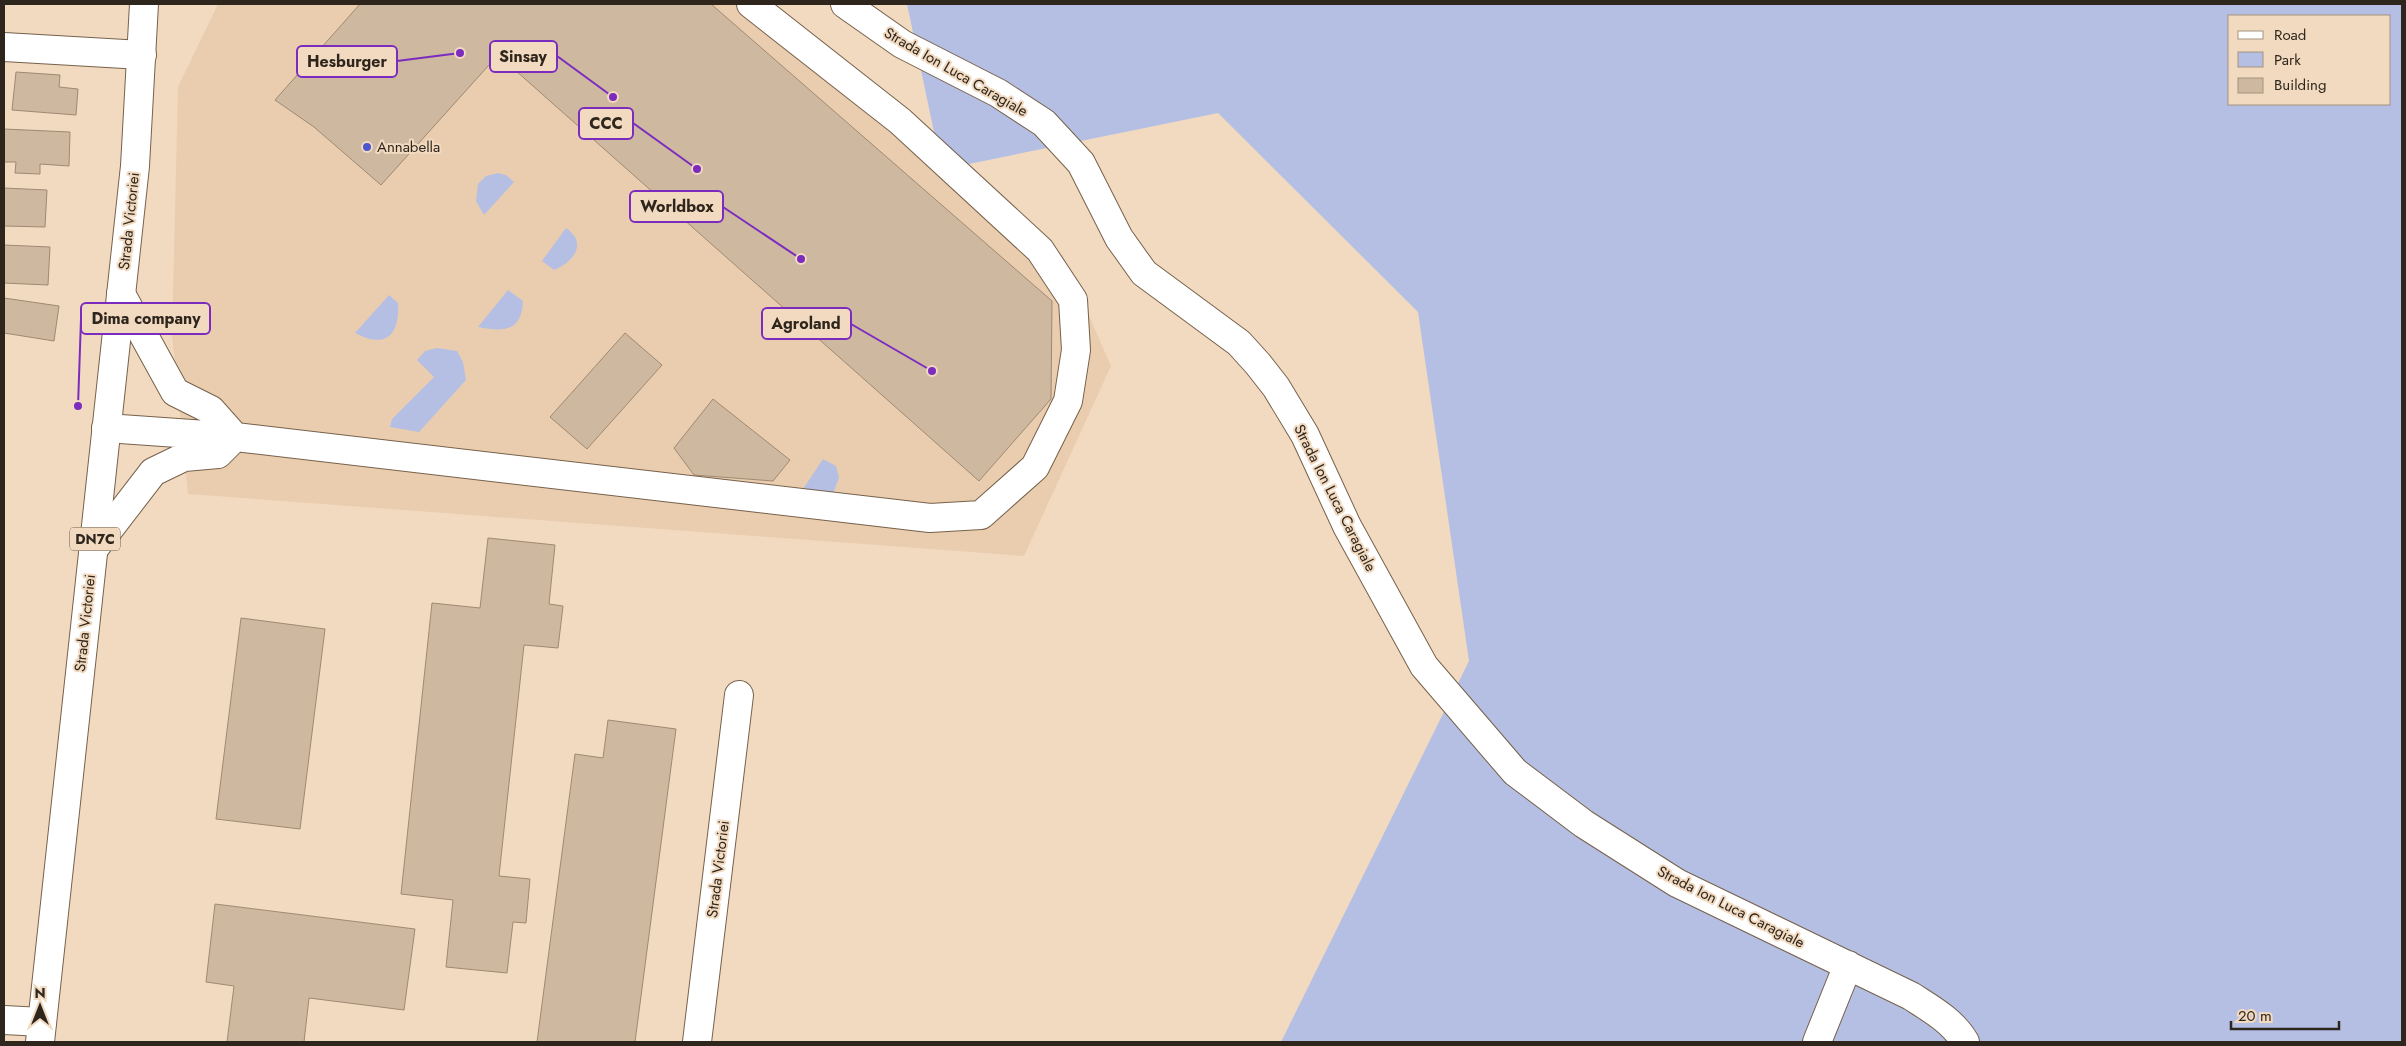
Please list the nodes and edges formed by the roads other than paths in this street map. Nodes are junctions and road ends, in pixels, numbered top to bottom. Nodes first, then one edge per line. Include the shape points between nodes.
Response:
1 (144, 4) edge
2 (751, 4) edge
3 (845, 4) edge
4 (4, 47) edge
5 (142, 55) junction
6 (121, 294) junction
7 (106, 428) junction
8 (235, 436) junction
9 (93, 550) junction
10 (740, 695) dead end
11 (1848, 966) junction
12 (4, 1020) edge
13 (41, 1032) edge
14 (697, 1042) edge
15 (1817, 1042) edge
16 (1965, 1042) edge

1 - 5 street, Strada Victoriei / DN7C
2 - 8 street via 900,120 1040,250 1073,300 1076,350 1068,401 1035,467 981,515 930,518
3 - 11 street, Strada Ion Luca Caragiale via 902,44 998,93 1044,123 1081,163 1119,238 1144,274 1239,343 1258,364 1276,386 1305,435 1347,526 1424,666 1514,772 1584,824 1677,883
4 - 5 street
5 - 6 street, Strada Victoriei / DN7C via 135,166
6 - 7 street, Strada Victoriei / DN7C
6 - 8 street via 175,392 211,410
7 - 8 street
7 - 9 street, Strada Victoriei / DN7C
8 - 9 street via 218,454 184,457 153,472
9 - 13 street, Strada Victoriei / DN7C
10 - 14 street, Strada Victoriei
11 - 15 street
11 - 16 street, Strada Ion Luca Caragiale via 1911,996 1943,1017
12 - 13 street

